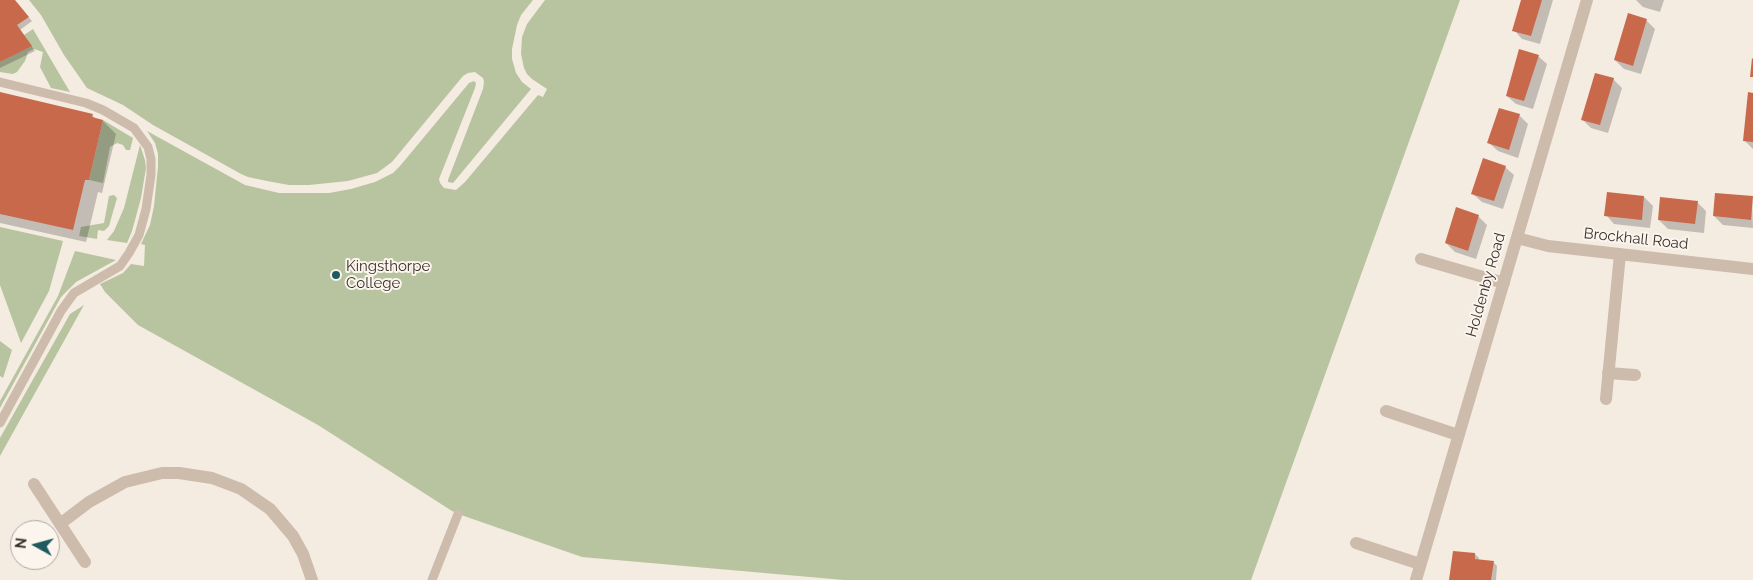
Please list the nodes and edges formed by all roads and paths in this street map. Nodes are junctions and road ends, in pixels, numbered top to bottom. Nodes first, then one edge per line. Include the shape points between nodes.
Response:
1 (1587, 0) edge
2 (0, 82) edge
3 (1517, 238) junction
4 (1620, 254) junction
5 (1421, 259) dead end
6 (1753, 268) edge
7 (1504, 284) junction
8 (1608, 372) junction
9 (1634, 375) dead end
10 (1606, 399) dead end
11 (1386, 411) dead end
12 (0, 423) edge
13 (1458, 435) junction
14 (34, 484) dead end
15 (458, 514) dead end
16 (57, 520) edge
17 (60, 524) joint
18 (1356, 543) dead end
19 (85, 562) dead end
20 (1420, 564) junction
21 (312, 580) edge
22 (432, 580) edge
23 (1416, 580) edge

1 - 3 street, Holdenby Road
2 - 12 lane via 86,103 134,128 148,147 151,175 139,234 129,253 120,266 74,293
3 - 4 street, Brockhall Road via 1548,246
3 - 7 street, Holdenby Road
4 - 6 street, Brockhall Road
4 - 8 street
5 - 7 street
7 - 13 street, Holdenby Road
8 - 9 street
8 - 10 street
11 - 13 street
13 - 20 street, Holdenby Road
14 - 16 street
15 - 22 lane
17 - 19 street
17 - 21 street via 124,482 162,473 212,478 241,489 270,509 304,554
18 - 20 street
20 - 23 street, Holdenby Road

